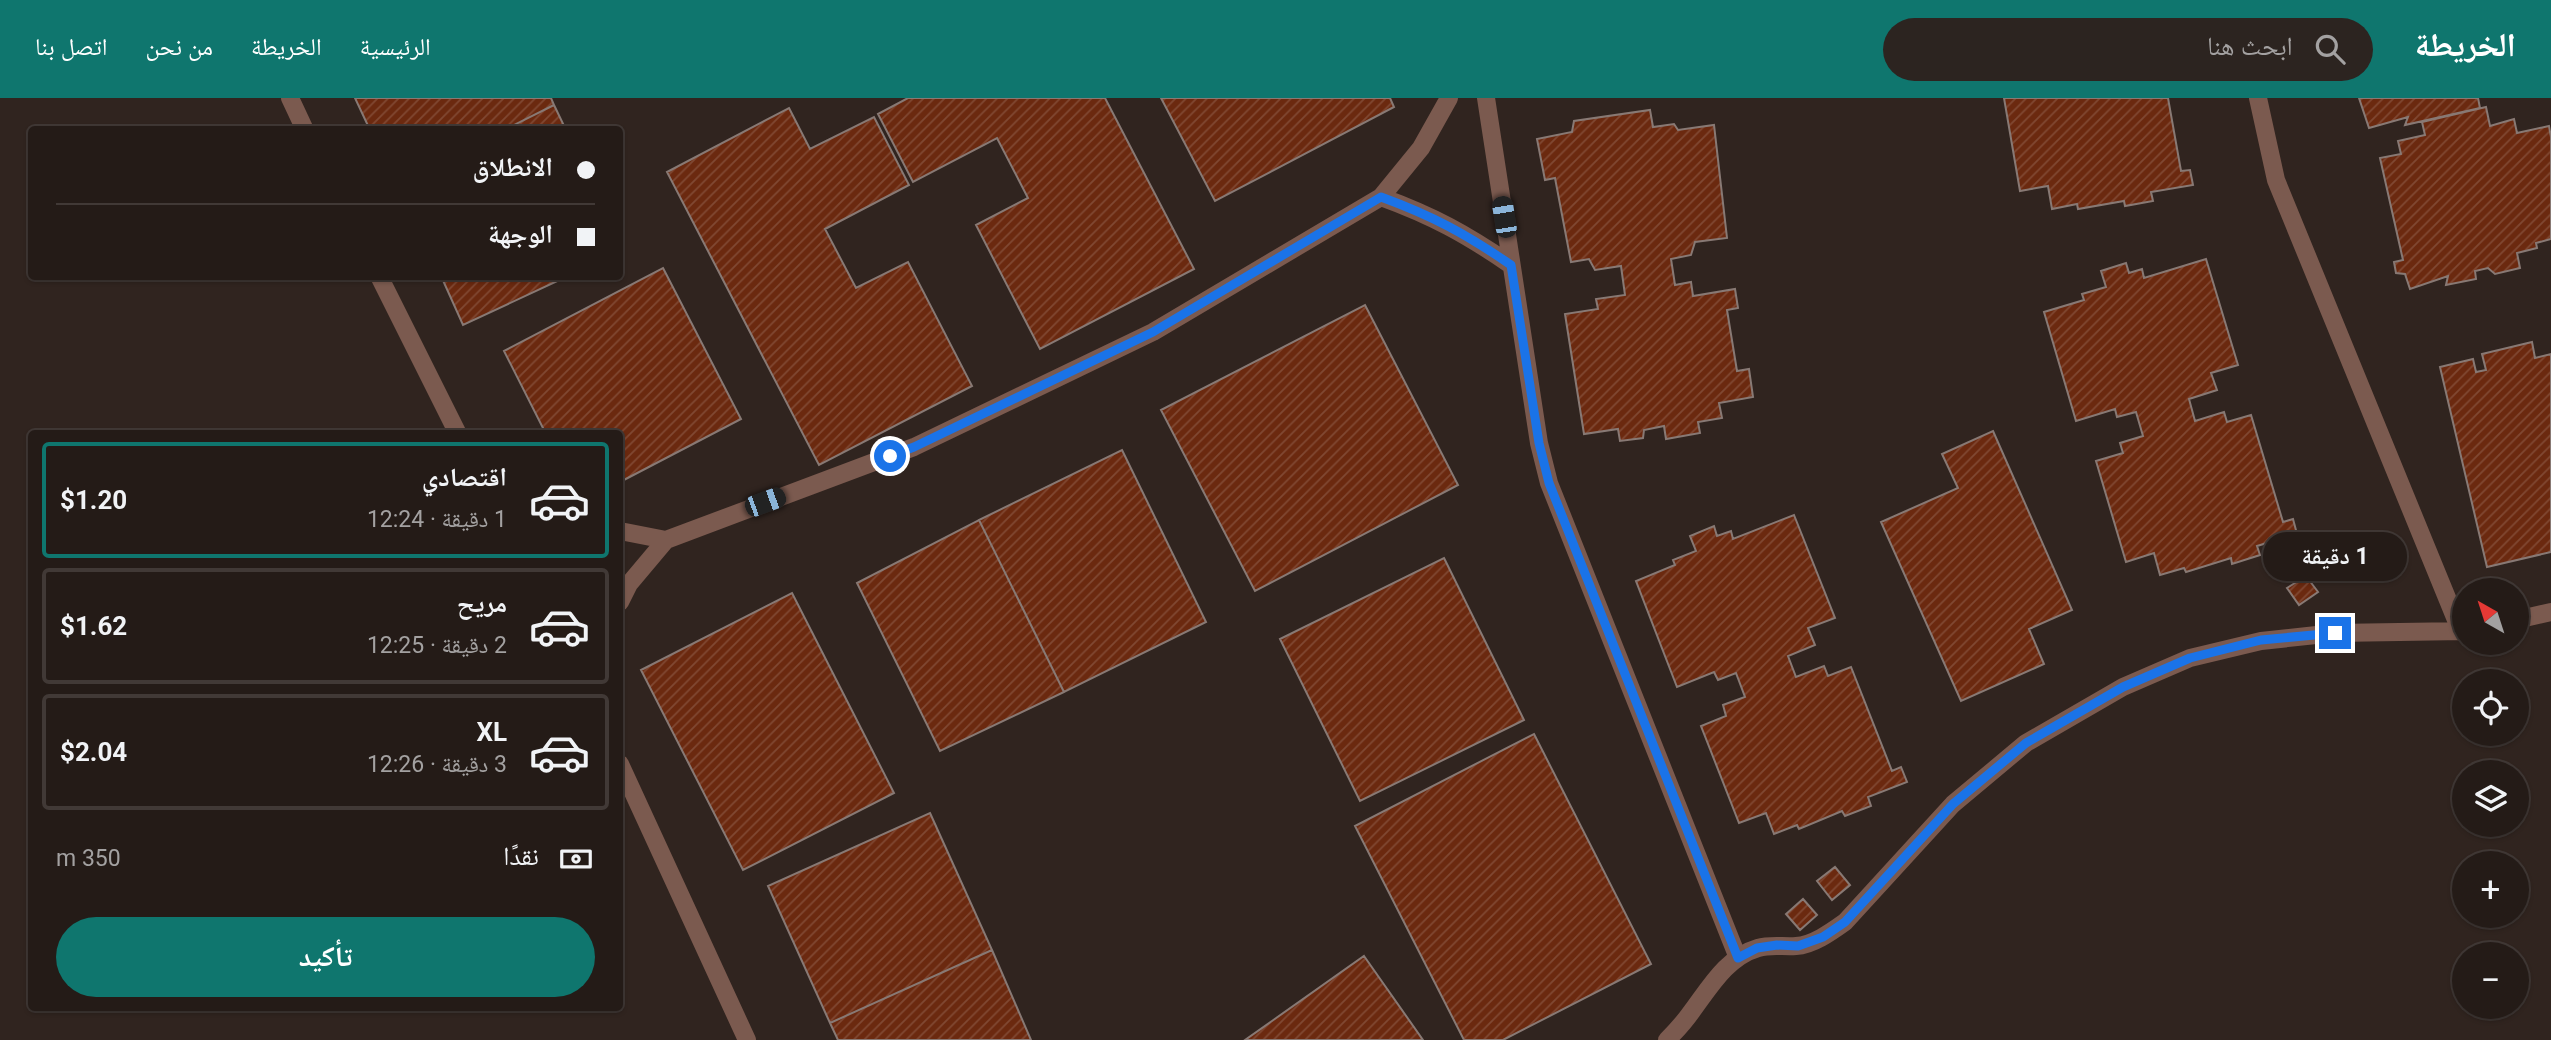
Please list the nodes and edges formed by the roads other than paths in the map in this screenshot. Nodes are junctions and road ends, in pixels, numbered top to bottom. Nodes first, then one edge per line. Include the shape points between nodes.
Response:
1 (290, 98) edge
2 (1449, 98) edge
3 (1486, 98) edge
4 (2258, 98) edge
5 (303, 126) edge
6 (1381, 197) junction
7 (1511, 265) junction
8 (381, 280) edge
9 (455, 430) edge
10 (623, 532) edge
11 (666, 540) junction
12 (623, 595) edge
13 (2452, 608) edge
14 (2551, 612) edge
15 (2529, 617) edge
16 (2452, 632) edge
17 (623, 771) edge
18 (1738, 958) junction
19 (747, 1040) edge
20 (1667, 1040) edge

1 - 5 street
2 - 6 street via 1421,148
3 - 7 street
4 - 13 street via 2276,180
6 - 7 street via 1472,237
6 - 11 street via 1153,332 914,447
7 - 18 street via 1549,483
8 - 9 street
10 - 11 street
11 - 12 street
14 - 15 street
16 - 18 street via 2335,633 2261,640 2190,658 2123,687 2026,743 1953,804 1845,922 1798,946 1757,948
17 - 19 street
18 - 20 street

